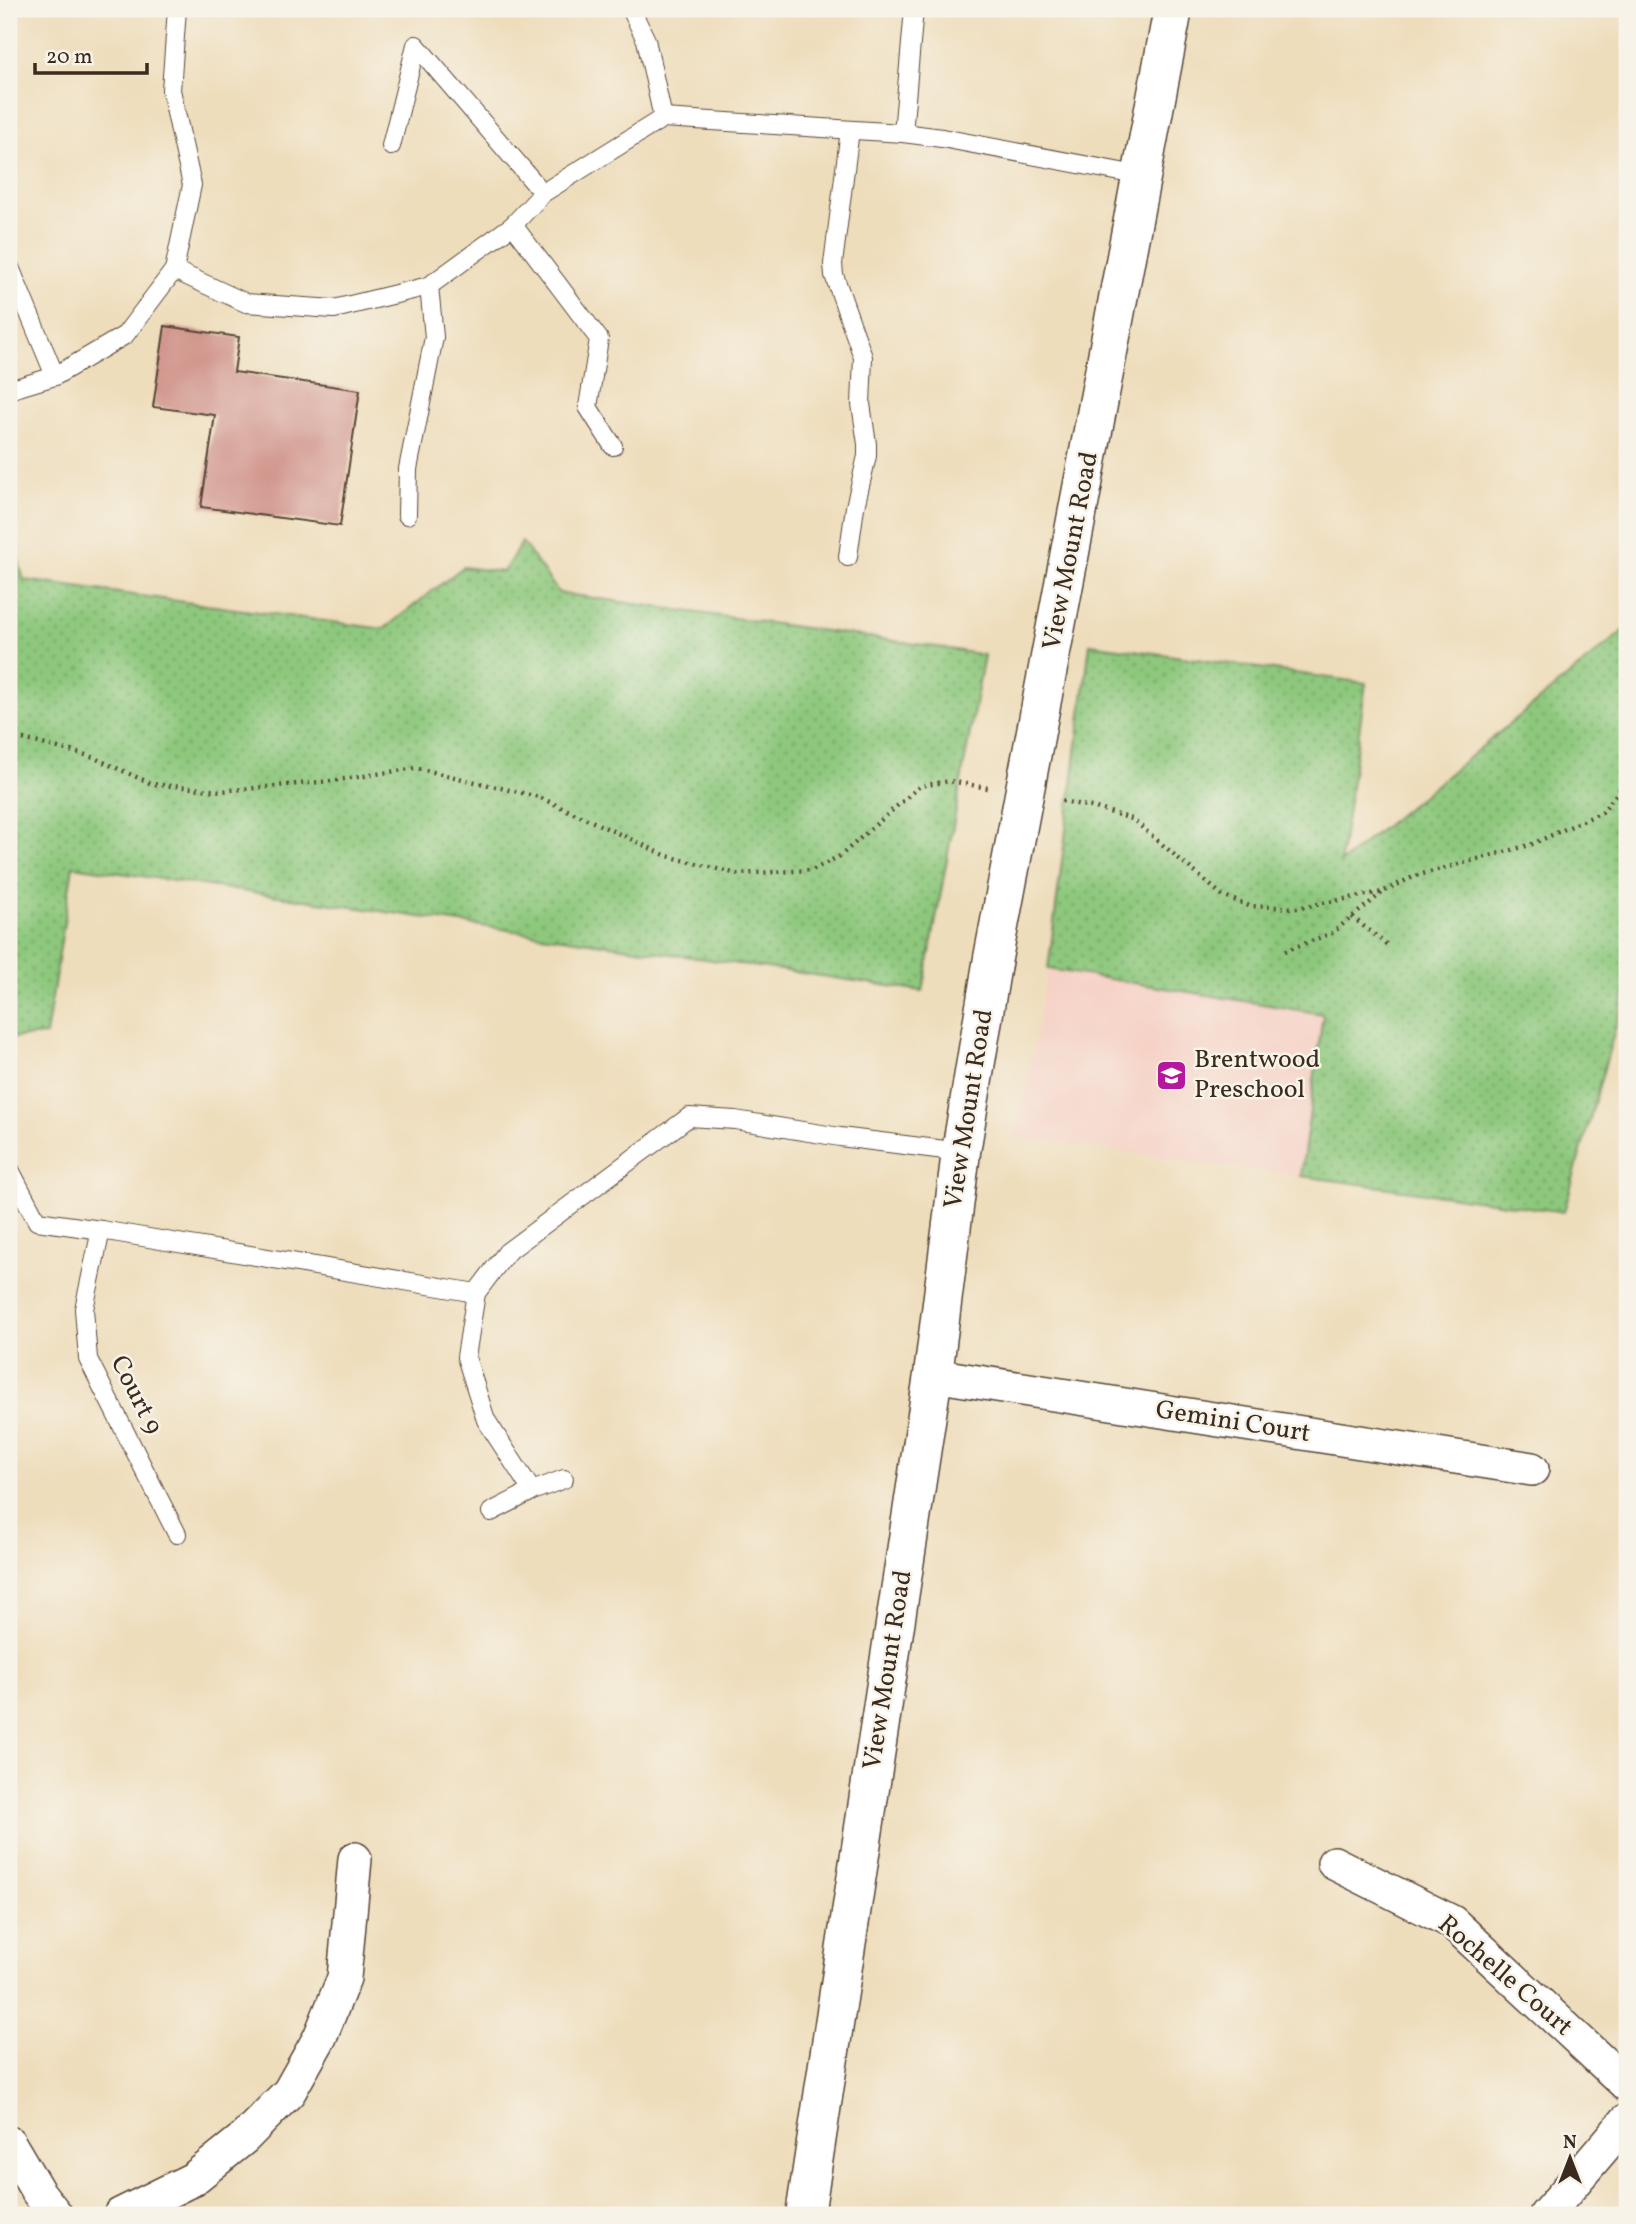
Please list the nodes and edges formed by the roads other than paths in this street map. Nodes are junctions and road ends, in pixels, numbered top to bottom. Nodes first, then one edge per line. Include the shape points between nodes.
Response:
1 (177, 9) edge
2 (631, 9) edge
3 (914, 9) edge
4 (1173, 9) edge
5 (663, 118) junction
6 (850, 130) junction
7 (903, 133) junction
8 (391, 146) dead end
9 (1142, 176) junction
10 (543, 194) junction
11 (513, 225) junction
12 (9, 265) edge
13 (174, 270) junction
14 (429, 286) junction
15 (55, 376) junction
16 (9, 390) edge
17 (613, 446) dead end
18 (407, 515) dead end
19 (848, 557) dead end
20 (961, 1152) junction
21 (9, 1168) edge
22 (101, 1230) junction
23 (476, 1293) junction
24 (933, 1376) junction
25 (1532, 1469) dead end
26 (564, 1479) dead end
27 (532, 1491) junction
28 (491, 1512) dead end
29 (177, 1534) dead end
30 (355, 1859) dead end
31 (1334, 1863) dead end
32 (1627, 2085) edge
33 (1627, 2120) edge
34 (9, 2143) edge
35 (56, 2215) edge
36 (120, 2215) edge
37 (805, 2215) edge
38 (1546, 2215) edge

1 - 13 lane via 170,90 192,185
2 - 5 lane via 646,40
3 - 7 lane
4 - 9 street, View Mount Road
5 - 6 lane
5 - 10 lane
6 - 7 lane
6 - 19 lane via 833,264 863,357 861,404 867,456
7 - 9 lane
8 - 10 lane via 416,45
9 - 20 street, View Mount Road via 993,958
10 - 11 lane
11 - 14 lane
11 - 17 lane via 599,339 588,407
12 - 15 lane
13 - 14 lane via 246,303 334,309
13 - 15 lane via 125,335
14 - 18 lane via 434,337 408,469
15 - 16 lane
20 - 23 lane via 689,1116 507,1252
20 - 24 street, View Mount Road
21 - 22 lane via 37,1221
22 - 23 lane
22 - 29 lane, Court 9 via 84,1309 88,1359
23 - 27 lane via 466,1357 486,1420
24 - 25 street, Gemini Court
24 - 37 street, View Mount Road
26 - 27 lane
27 - 28 lane
30 - 36 street via 344,1978 320,2037 289,2092 244,2138 193,2179
31 - 32 street, Rochelle Court via 1452,1922
33 - 38 street
34 - 35 street

